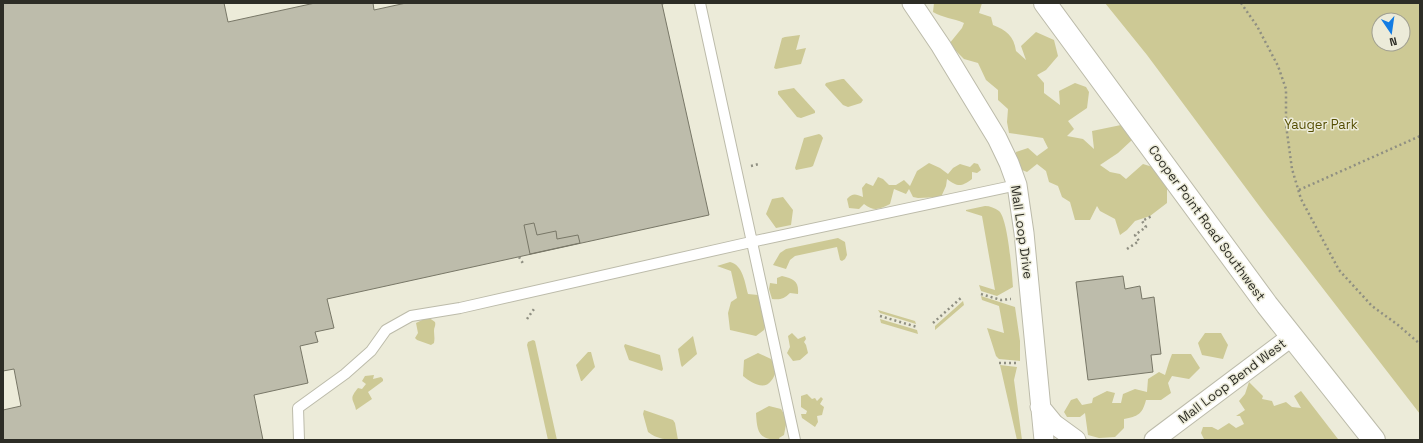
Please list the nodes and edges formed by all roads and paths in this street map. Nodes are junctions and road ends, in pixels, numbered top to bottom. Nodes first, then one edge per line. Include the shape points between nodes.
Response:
1 (700, 3) edge
2 (912, 3) edge
3 (1045, 3) edge
4 (1241, 3) edge
5 (1420, 136) edge
6 (759, 164) dead end
7 (750, 166) dead end
8 (1017, 185) junction
9 (1299, 190) junction
10 (1152, 216) dead end
11 (752, 242) junction
12 (1127, 249) dead end
13 (519, 257) dead end
14 (524, 265) dead end
15 (981, 294) dead end
16 (962, 297) dead end
17 (1013, 299) dead end
18 (535, 307) dead end
19 (880, 316) dead end
20 (526, 319) dead end
21 (933, 323) dead end
22 (917, 328) dead end
23 (1291, 337) junction
24 (1420, 344) edge
25 (999, 363) dead end
26 (1018, 364) dead end
27 (1041, 428) edge
28 (299, 440) edge
29 (795, 440) edge
30 (1076, 440) edge
31 (1154, 440) edge
32 (1374, 440) edge

1 - 11 lane
2 - 8 street, Mall Loop Drive via 997,138
3 - 23 main road, Cooper Point Road Southwest
4 - 9 path via 1257,26 1278,66 1286,89 1286,125 1292,169
5 - 9 path
6 - 7 path
8 - 11 lane
8 - 27 street, Mall Loop Drive via 1024,233
9 - 24 path via 1339,270 1372,306
10 - 12 path via 1142,221 1146,227 1135,235 1139,241
11 - 28 lane via 468,306 410,316 386,330 371,351 345,374 298,408
11 - 29 lane
13 - 14 path
15 - 17 path via 1001,300
16 - 21 path
18 - 20 path
19 - 22 path
23 - 31 street, Mall Loop Bend West
23 - 32 main road, Cooper Point Road Southwest
25 - 26 path
27 - 30 street via 1054,424

